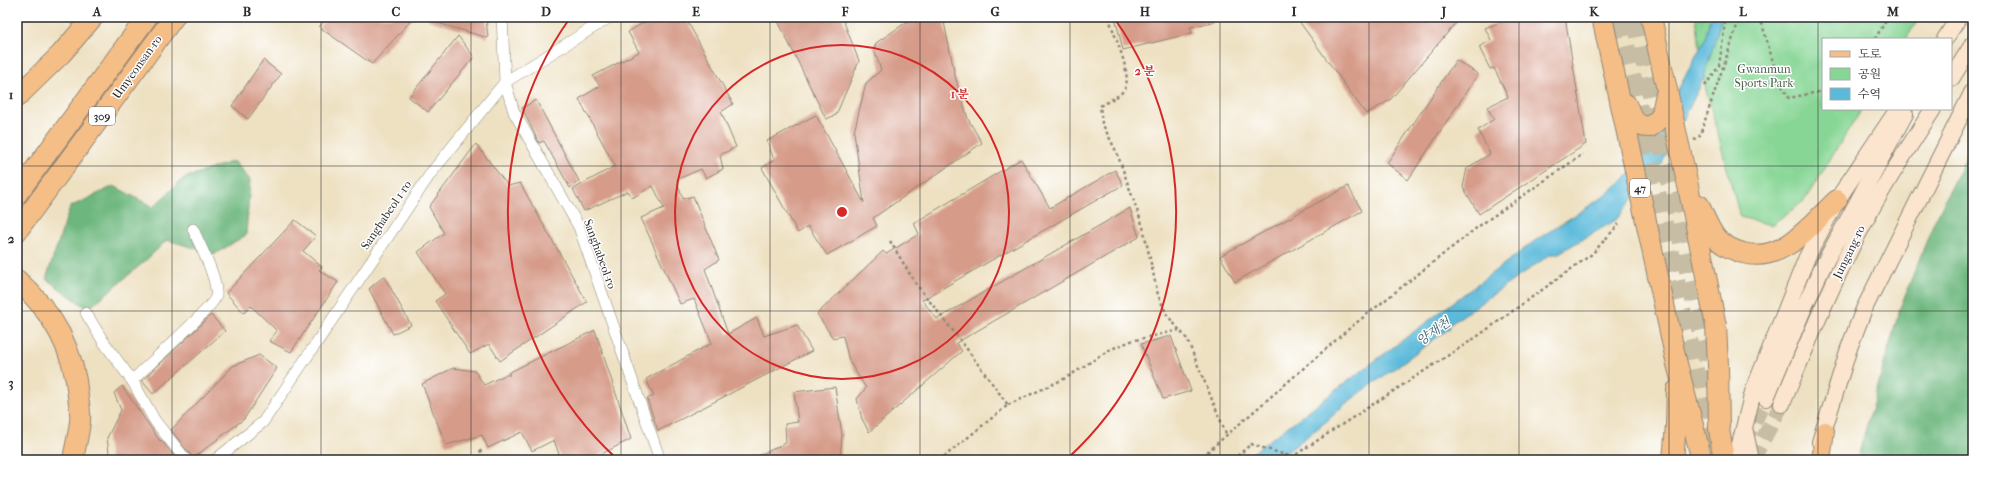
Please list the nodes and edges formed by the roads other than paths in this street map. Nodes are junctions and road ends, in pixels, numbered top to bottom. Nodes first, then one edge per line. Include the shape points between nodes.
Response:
1 (93, 17) edge
2 (147, 17) edge
3 (174, 17) edge
4 (502, 17) edge
5 (610, 17) edge
6 (1602, 17) edge
7 (1651, 17) edge
8 (1959, 17) edge
9 (1946, 38) edge
10 (1973, 44) edge
11 (1952, 77) edge
12 (505, 82) junction
13 (1617, 84) junction
14 (1667, 89) junction
15 (1973, 90) edge
16 (17, 97) edge
17 (1897, 110) edge
18 (1907, 110) edge
19 (1932, 110) edge
20 (1688, 186) junction
21 (18, 193) edge
22 (1837, 200) junction
23 (193, 230) dead end
24 (17, 231) edge
25 (17, 280) edge
26 (86, 313) dead end
27 (1676, 360) junction
28 (132, 381) junction
29 (1766, 398) tunnel mouth
30 (1782, 404) tunnel mouth
31 (1743, 426) junction
32 (1825, 431) junction
33 (73, 460) edge
34 (186, 460) edge
35 (215, 460) edge
36 (660, 460) edge
37 (1673, 460) edge
38 (1702, 460) edge
39 (1724, 460) edge
40 (1736, 460) edge
41 (1751, 460) edge
42 (1813, 460) edge
43 (1821, 460) edge

1 - 16 highway via 61,54
2 - 21 highway, Umyeonsan-ro / 309
3 - 24 highway, Umyeonsan-ro / 309
4 - 12 street, Sanghabeol-ro
5 - 12 street, Sanghabeol 1-ro
6 - 13 highway, 47
7 - 14 highway
8 - 9 street
10 - 11 street
12 - 35 street, Sanghabeol 1-ro via 430,173 263,422
12 - 36 street, Sanghabeol-ro via 514,112 579,227
13 - 14 highway via 1635,122 1646,127 1653,126 1660,119
13 - 27 highway, 47
14 - 20 highway
15 - 32 street via 1864,309 1849,348
17 - 22 street
18 - 29 street, Jungang-ro via 1823,266
19 - 30 street, Jungang-ro via 1865,220 1831,290
20 - 22 highway via 1716,238 1731,249 1746,254 1762,254 1784,247 1801,235
20 - 39 highway via 1716,326 1719,429
22 - 31 street via 1807,257 1753,392
23 - 28 street via 215,284 216,297 212,305
25 - 33 highway via 34,295 64,338 77,379 80,420
26 - 28 street
27 - 37 highway, 47
27 - 38 highway
28 - 34 street via 155,421
31 - 40 street
31 - 41 street
32 - 42 street
32 - 43 main road

